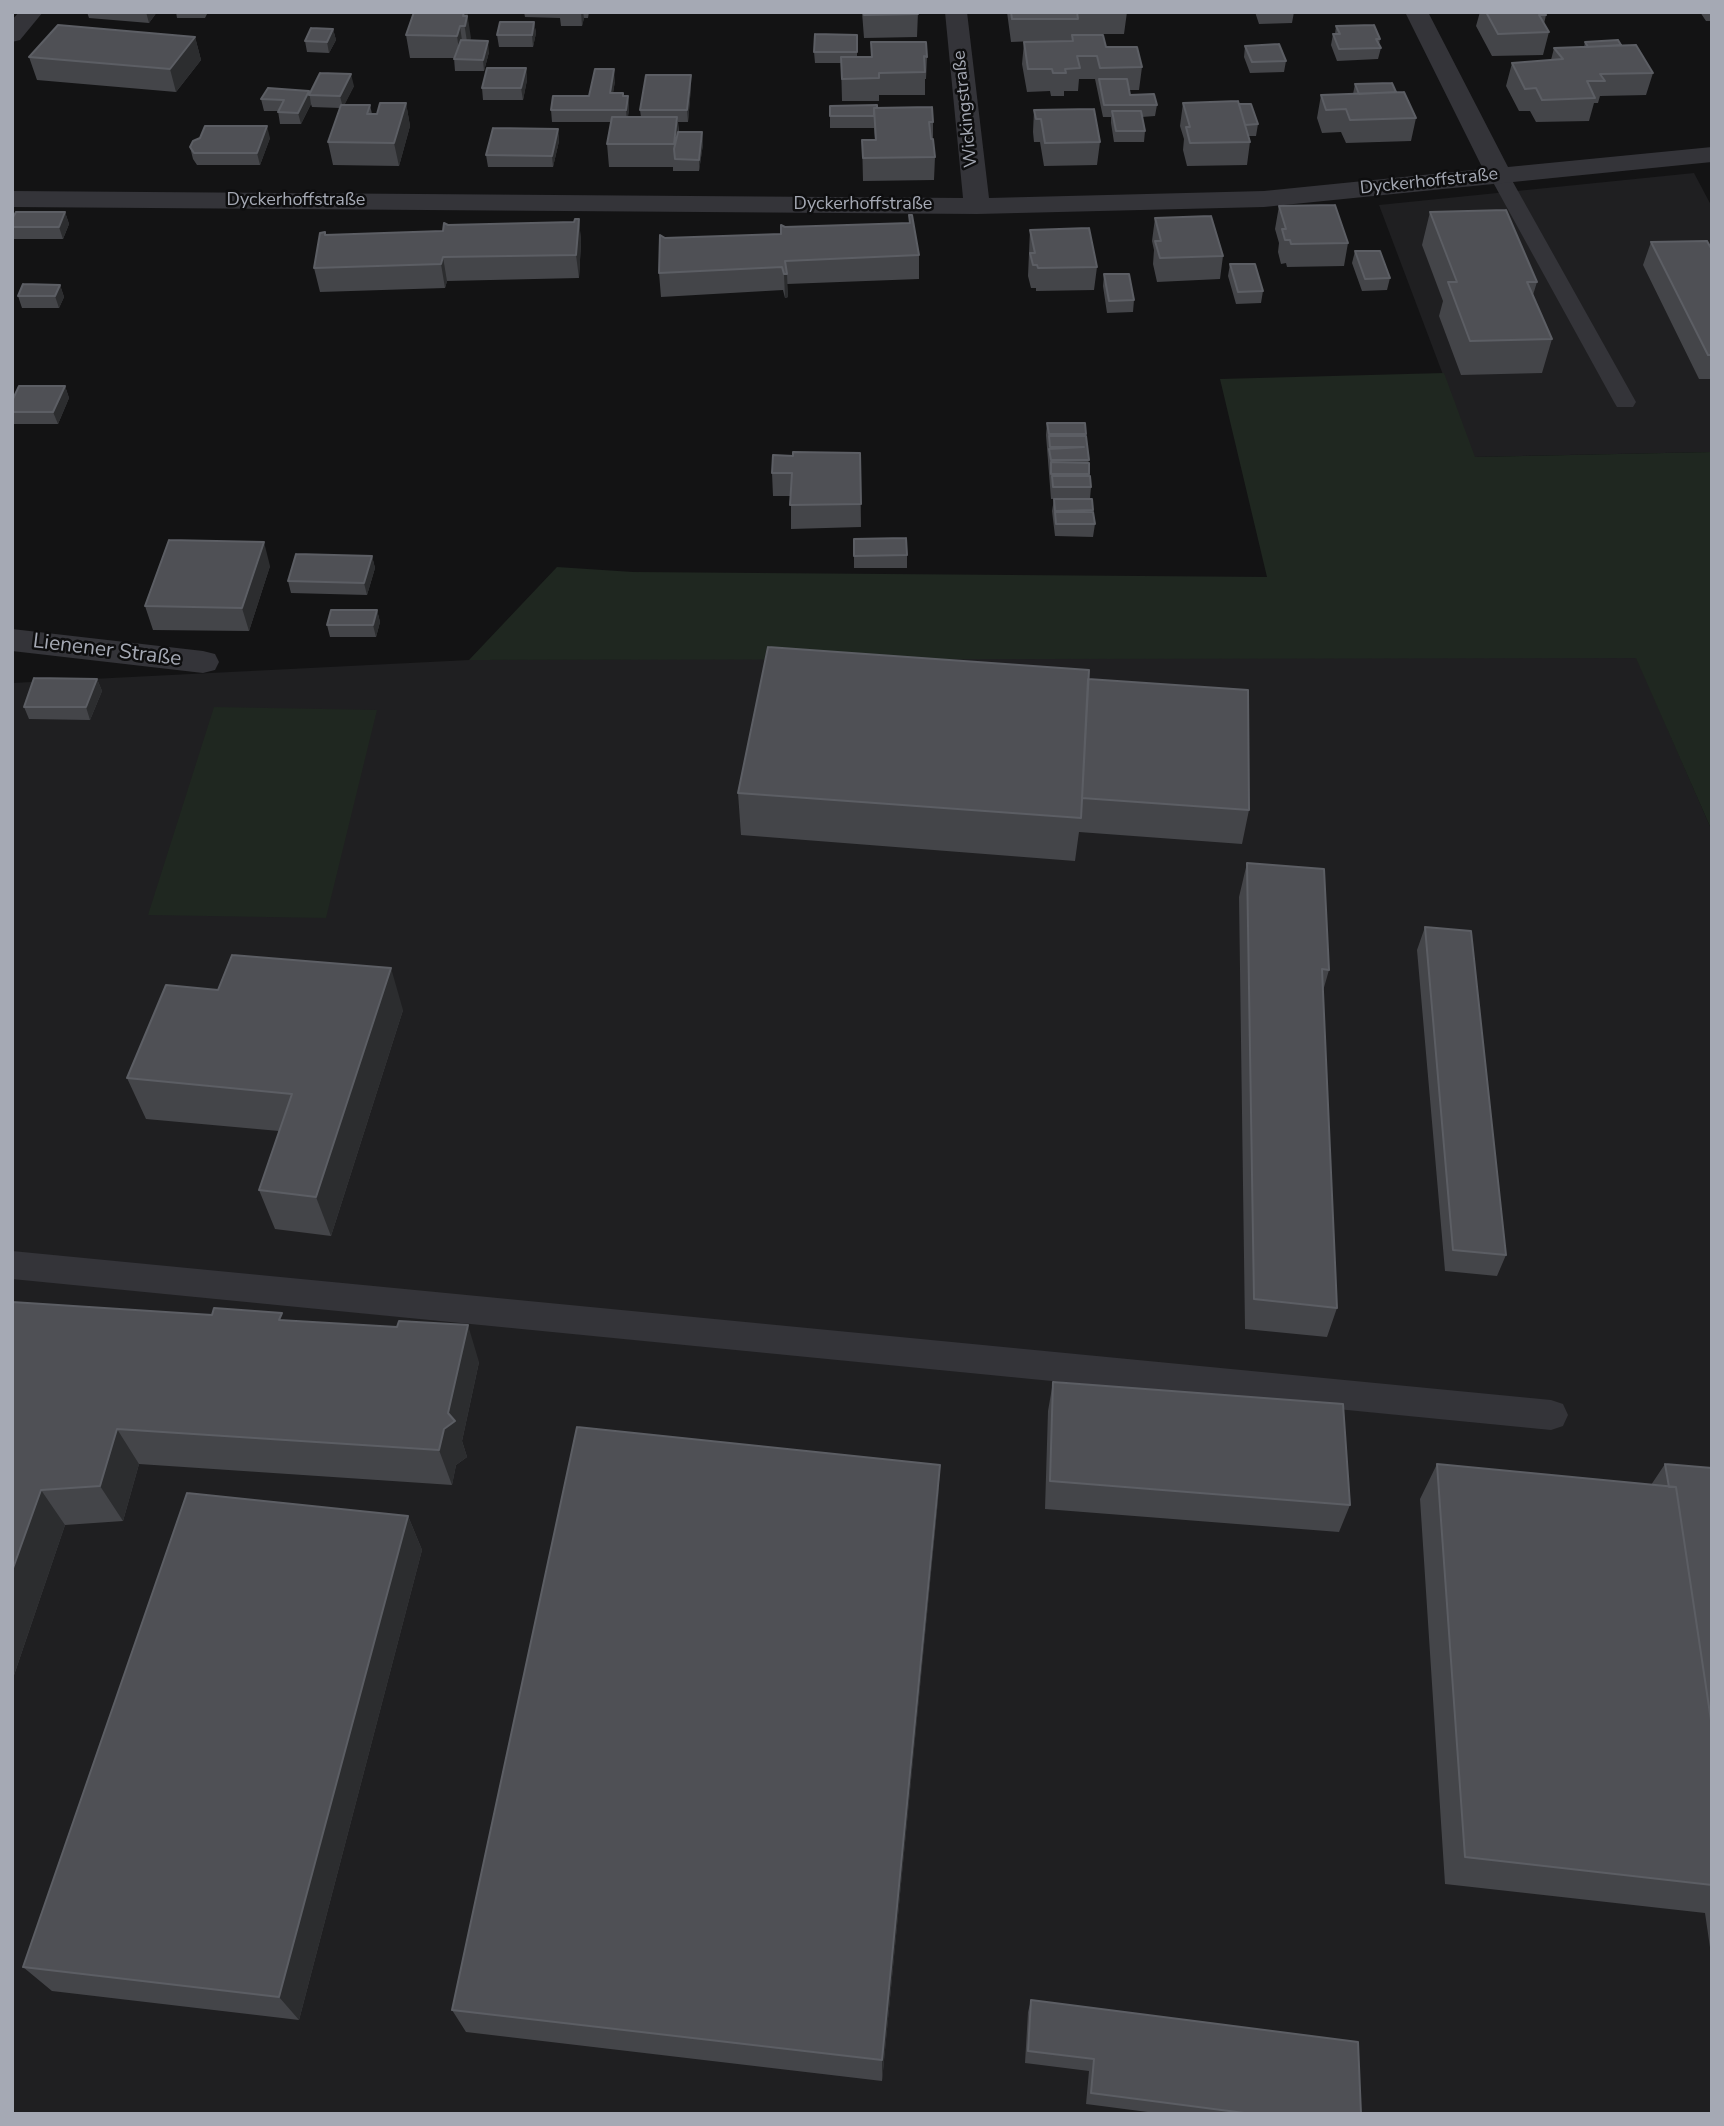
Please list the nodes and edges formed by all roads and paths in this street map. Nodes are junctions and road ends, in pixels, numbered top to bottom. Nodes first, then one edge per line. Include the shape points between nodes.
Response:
1 (32, 12) edge
2 (956, 12) edge
3 (1416, 12) edge
4 (12, 35) edge
5 (1712, 154) edge
6 (1499, 175) junction
7 (12, 200) edge
8 (977, 206) junction
9 (1625, 402) dead end
10 (12, 640) edge
11 (203, 662) dead end
12 (12, 1265) edge
13 (1551, 1415) dead end

1 - 4 street
2 - 8 street, Wickingstraße
3 - 6 street
5 - 6 street, Dyckerhoffstraße
6 - 8 street, Dyckerhoffstraße via 1264,199
6 - 9 lane
7 - 8 street, Dyckerhoffstraße
10 - 11 street, Lienener Straße
12 - 13 lane

